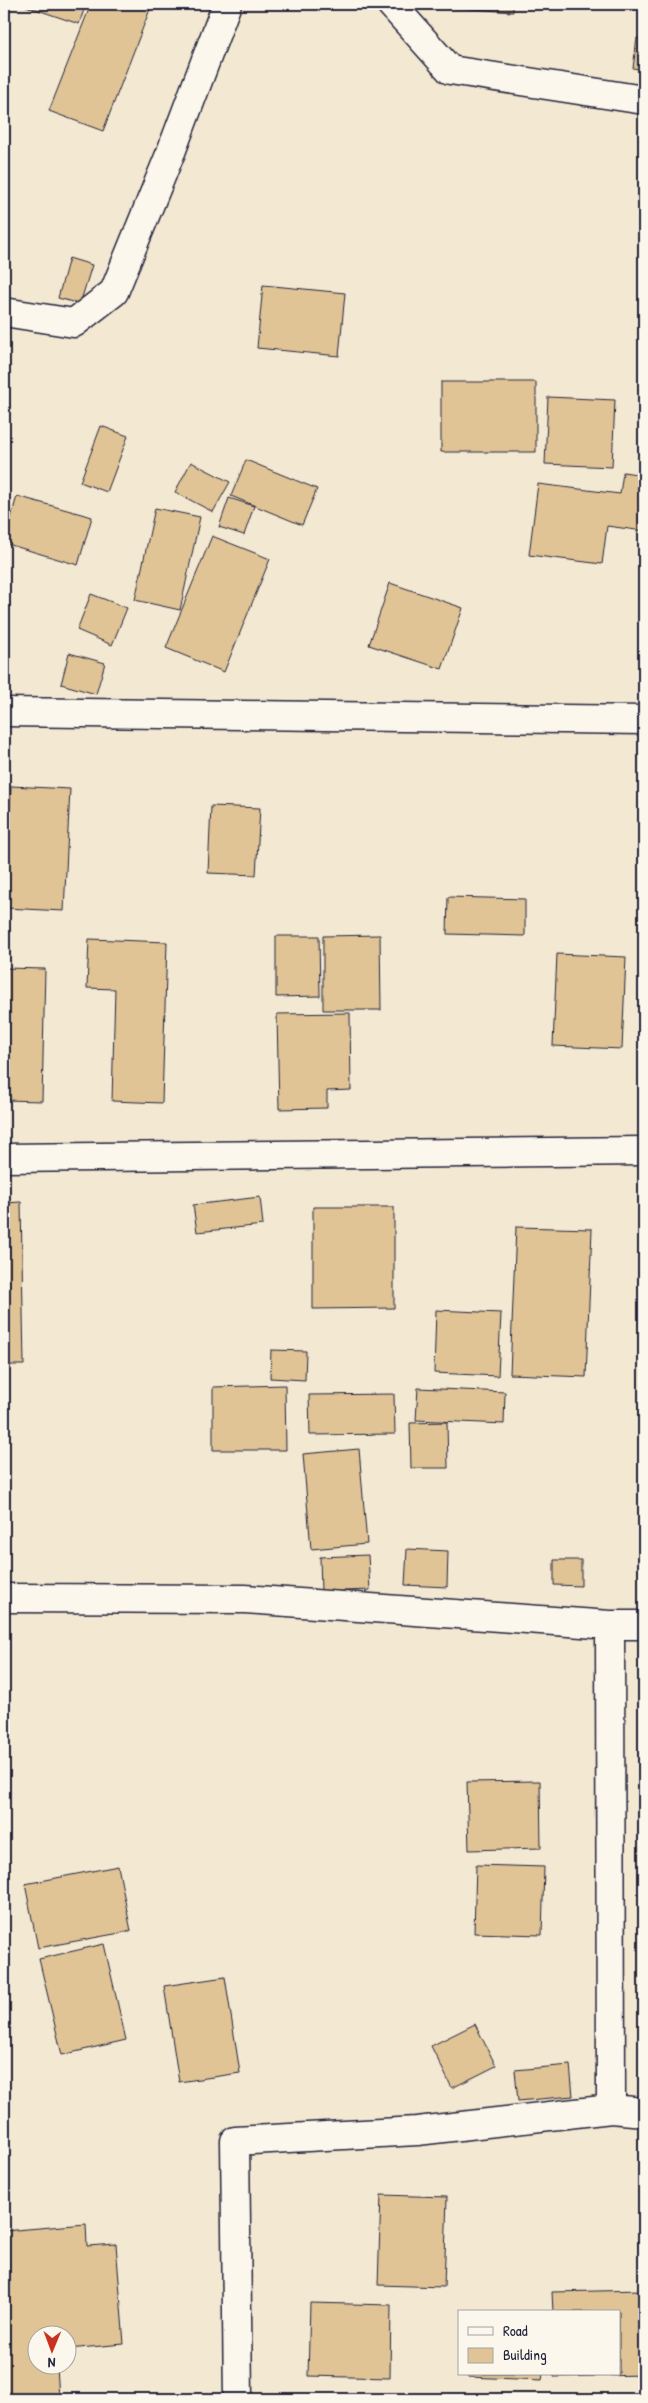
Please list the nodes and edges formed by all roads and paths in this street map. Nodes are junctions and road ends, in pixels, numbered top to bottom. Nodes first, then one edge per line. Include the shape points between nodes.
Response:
1 (227, 4) edge
2 (391, 4) edge
3 (644, 100) edge
4 (4, 312) edge
5 (4, 712) edge
6 (644, 720) edge
7 (644, 1151) edge
8 (4, 1158) edge
9 (4, 1598) edge
10 (610, 1625) junction
11 (644, 1625) edge
12 (611, 2109) junction
13 (644, 2112) edge
14 (238, 2399) edge

1 - 4 street via 114,292 74,324
2 - 3 street via 450,70
5 - 6 street
7 - 8 street
9 - 10 street via 246,1599
10 - 11 street
10 - 12 street
12 - 13 street
12 - 14 street via 417,2131 236,2141

